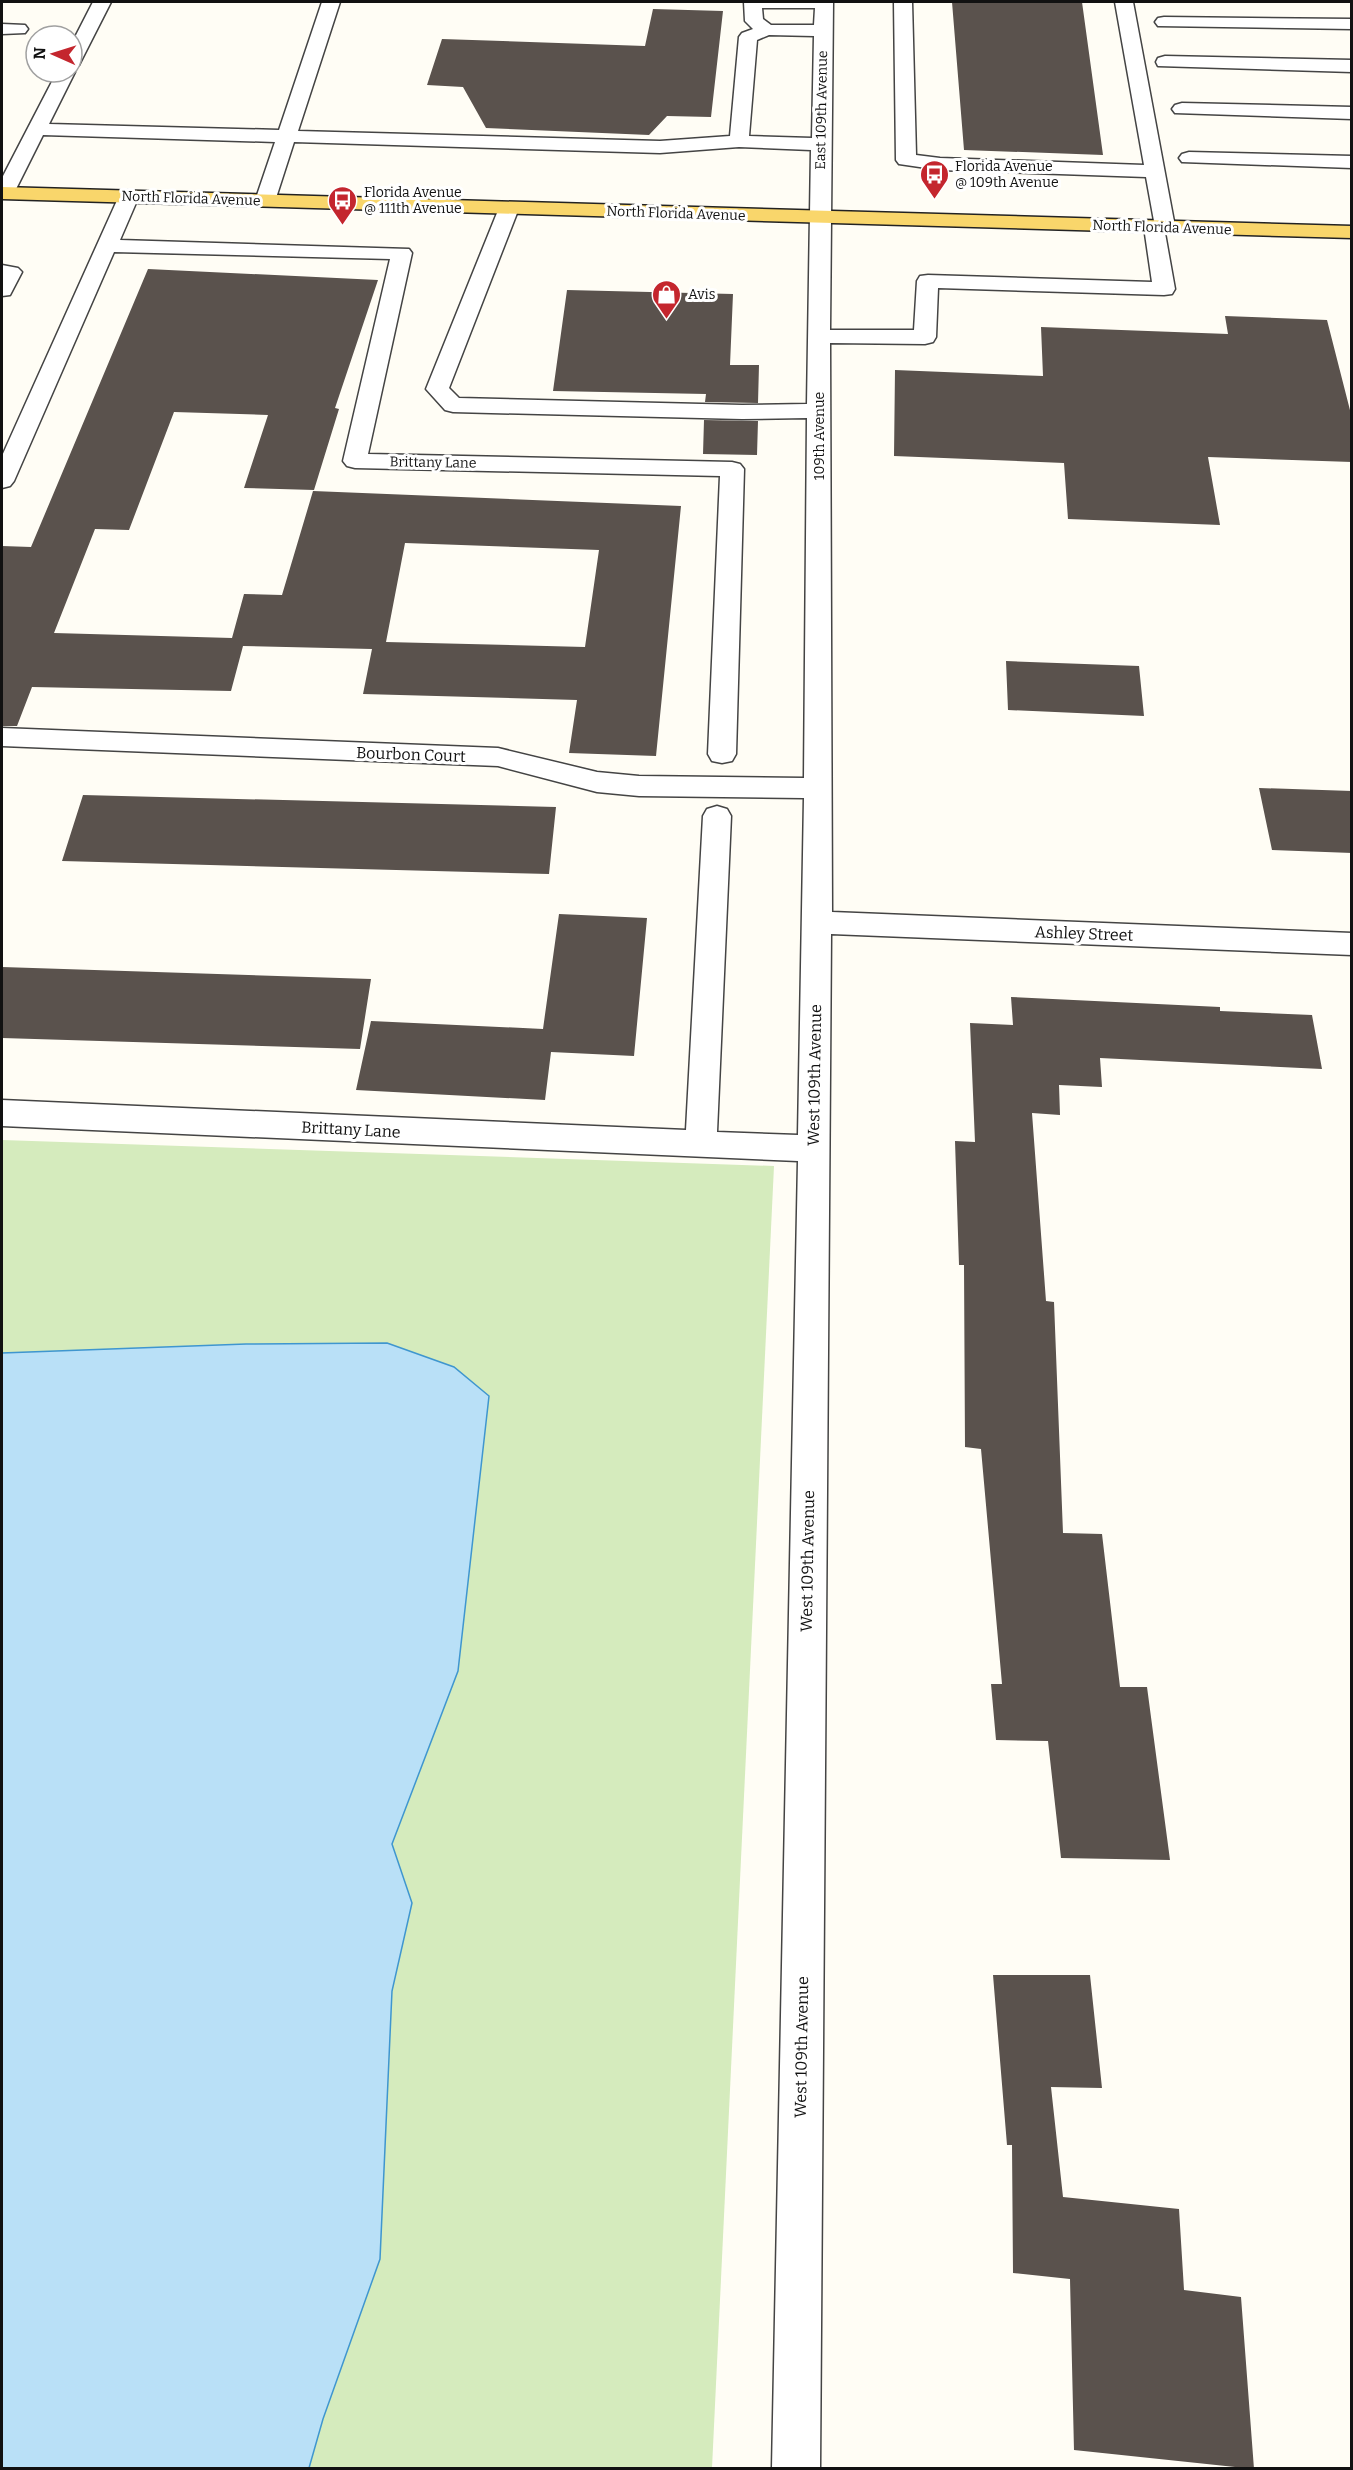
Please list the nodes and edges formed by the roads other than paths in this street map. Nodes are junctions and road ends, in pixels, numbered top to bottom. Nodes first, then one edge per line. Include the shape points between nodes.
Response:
1 (102, 2) edge
2 (331, 2) edge
3 (748, 2) edge
4 (824, 2) edge
5 (903, 2) edge
6 (1124, 2) edge
7 (1164, 22) dead end
8 (1352, 24) edge
9 (767, 30) junction
10 (823, 31) junction
11 (84, 37) edge
12 (1165, 62) dead end
13 (1352, 66) edge
14 (60, 84) edge
15 (1182, 109) dead end
16 (1352, 113) edge
17 (37, 129) junction
18 (287, 135) junction
19 (739, 141) junction
20 (821, 144) junction
21 (1189, 158) dead end
22 (1352, 162) edge
23 (1155, 171) junction
24 (3, 193) edge
25 (129, 196) junction
26 (265, 201) junction
27 (509, 208) junction
28 (820, 218) junction
29 (1160, 227) junction
30 (1352, 232) edge
31 (108, 246) junction
32 (2, 271) edge
33 (2, 290) edge
34 (819, 336) junction
35 (819, 411) junction
36 (2, 481) edge
37 (819, 654) joint
38 (2, 737) edge
39 (722, 754) dead end
40 (818, 788) junction
41 (717, 816) dead end
42 (817, 922) junction
43 (1352, 944) edge
44 (2, 1113) edge
45 (701, 1144) junction
46 (812, 1149) junction
47 (796, 2469) edge

1 - 11 street
2 - 18 street
3 - 4 street
3 - 9 street via 754,21
4 - 10 street, East 109th Avenue
5 - 23 street via 906,160
6 - 23 street
7 - 8 street
9 - 10 street
9 - 19 street via 748,37
10 - 20 street, East 109th Avenue
12 - 13 street
14 - 17 street
15 - 16 street
17 - 18 street
17 - 24 street
18 - 19 street via 660,147
18 - 26 street
19 - 20 street
20 - 28 street, East 109th Avenue
21 - 22 street
23 - 29 street
24 - 25 main road, North Florida Avenue
25 - 26 main road, North Florida Avenue
25 - 31 street
26 - 27 main road, North Florida Avenue
27 - 28 main road, North Florida Avenue
27 - 35 street via 437,389 453,405
28 - 29 main road, North Florida Avenue
28 - 34 street, 109th Avenue
29 - 30 main road, North Florida Avenue
29 - 34 street via 1164,289 928,281 925,337
31 - 36 street
31 - 39 street, Brittany Lane via 402,253 355,461 732,469
32 - 33 street via 11,272
34 - 35 street, 109th Avenue
35 - 37 street, 109th Avenue
37 - 40 street, West 109th Avenue
38 - 40 street, Bourbon Court via 498,757 607,783
40 - 42 street, West 109th Avenue
41 - 45 street
42 - 43 street, Ashley Street
42 - 46 street, West 109th Avenue
44 - 45 street, Brittany Lane
45 - 46 street, Brittany Lane
46 - 47 street, West 109th Avenue

